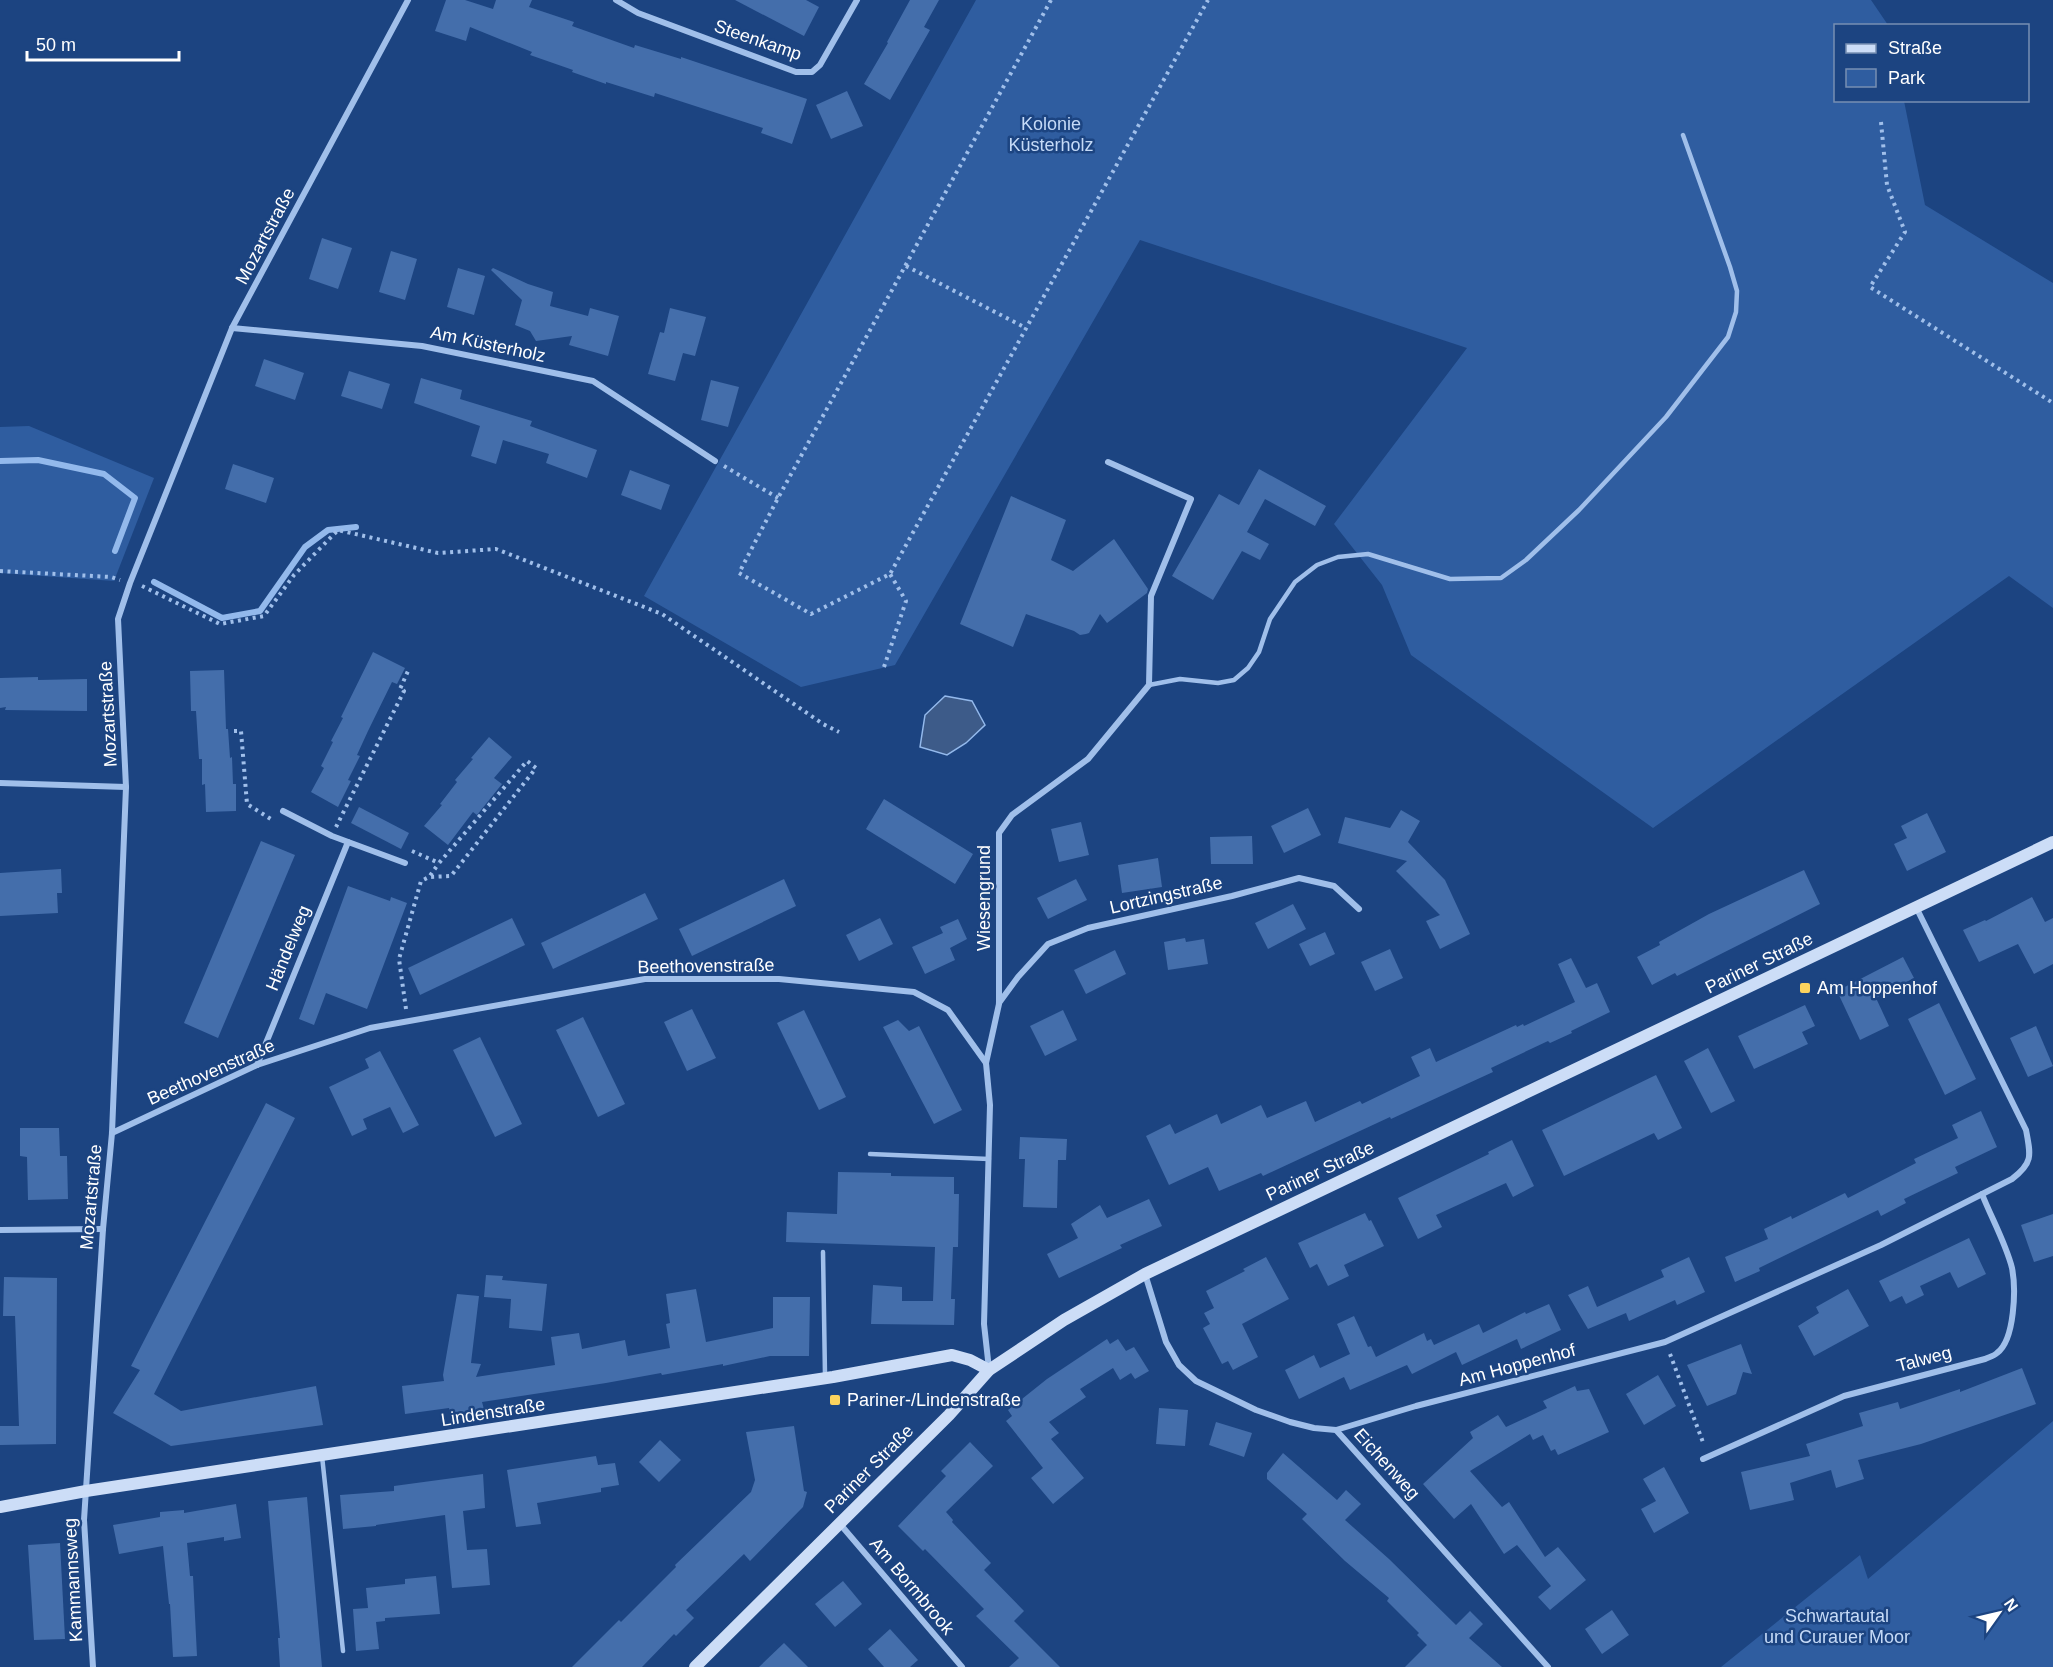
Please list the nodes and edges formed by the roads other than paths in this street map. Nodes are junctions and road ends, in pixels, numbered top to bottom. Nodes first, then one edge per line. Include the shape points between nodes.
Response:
1 (408, 0) edge
2 (616, 0) edge
3 (857, 0) edge
4 (1683, 135) dead end
5 (232, 328) junction
6 (715, 461) road end
7 (1108, 462) dead end
8 (1149, 685) junction
9 (0, 783) edge
10 (126, 787) junction
11 (284, 811) road end
12 (348, 842) junction
13 (2053, 842) edge
14 (405, 863) road end
15 (1916, 907) junction
16 (1359, 909) dead end
17 (999, 1004) junction
18 (986, 1063) junction
19 (257, 1065) junction
20 (112, 1133) junction
21 (870, 1154) dead end
22 (989, 1159) junction
23 (1982, 1194) junction
24 (103, 1229) junction
25 (0, 1230) edge
26 (823, 1252) dead end
27 (1145, 1274) junction
28 (989, 1370) junction
29 (825, 1378) junction
30 (1336, 1430) junction
31 (322, 1456) junction
32 (1703, 1459) dead end
33 (86, 1491) junction
34 (0, 1507) edge
35 (840, 1524) junction
36 (343, 1650) dead end
37 (93, 1667) edge
38 (695, 1667) edge
39 (962, 1667) edge
40 (1548, 1667) edge

1 - 5 street, Mozartstraße
2 - 3 street, Steenkamp via 638,13 796,72 812,72 820,65
4 - 8 lane via 1730,267 1737,291 1736,312 1728,337 1666,417 1580,510 1501,578 1450,579 1368,554 1338,557 1317,565 1295,582 1270,619 1259,652 1234,680 1218,683 1180,679
5 - 6 street, Am Küsterholz via 422,346 593,381
5 - 10 street, Mozartstraße via 118,619
7 - 8 street via 1191,499 1151,596
8 - 17 street, Wiesengrund via 1088,759 1012,815 999,833
9 - 10 street
10 - 20 street, Mozartstraße
11 - 12 street
12 - 14 street
12 - 19 street, Händelweg
13 - 15 street, Pariner Straße
15 - 23 street, Am Hoppenhof via 2026,1130 2031,1153 2027,1168
15 - 27 street, Pariner Straße
16 - 17 street, Lortzingstraße via 1334,886 1299,878 1088,928 1048,944
17 - 18 street, Wiesengrund
18 - 19 street, Beethovenstraße via 948,1010 914,992 779,979 645,979 370,1028
18 - 22 street
19 - 20 street, Beethovenstraße
20 - 24 street, Mozartstraße
21 - 22 lane
22 - 28 street via 984,1324
23 - 30 street, Am Hoppenhof via 1881,1245 1665,1342
23 - 32 street, Talweg via 2012,1268 2013,1314 2007,1338 1998,1353 1844,1396
24 - 25 street
24 - 33 street, Mozartstraße
26 - 29 lane
27 - 28 street, Pariner Straße via 1064,1320
27 - 30 street, Eichenweg via 1166,1342 1179,1365 1196,1381 1290,1422
28 - 29 street, Lindenstraße via 952,1355
28 - 35 street, Pariner Straße
29 - 31 street, Lindenstraße
30 - 40 street, Eichenweg
31 - 33 street, Lindenstraße
31 - 36 lane
33 - 34 street, Lindenstraße
33 - 37 street, Kammannsweg via 84,1520
35 - 38 street, Pariner Straße
35 - 39 street, Am Bormbrook

